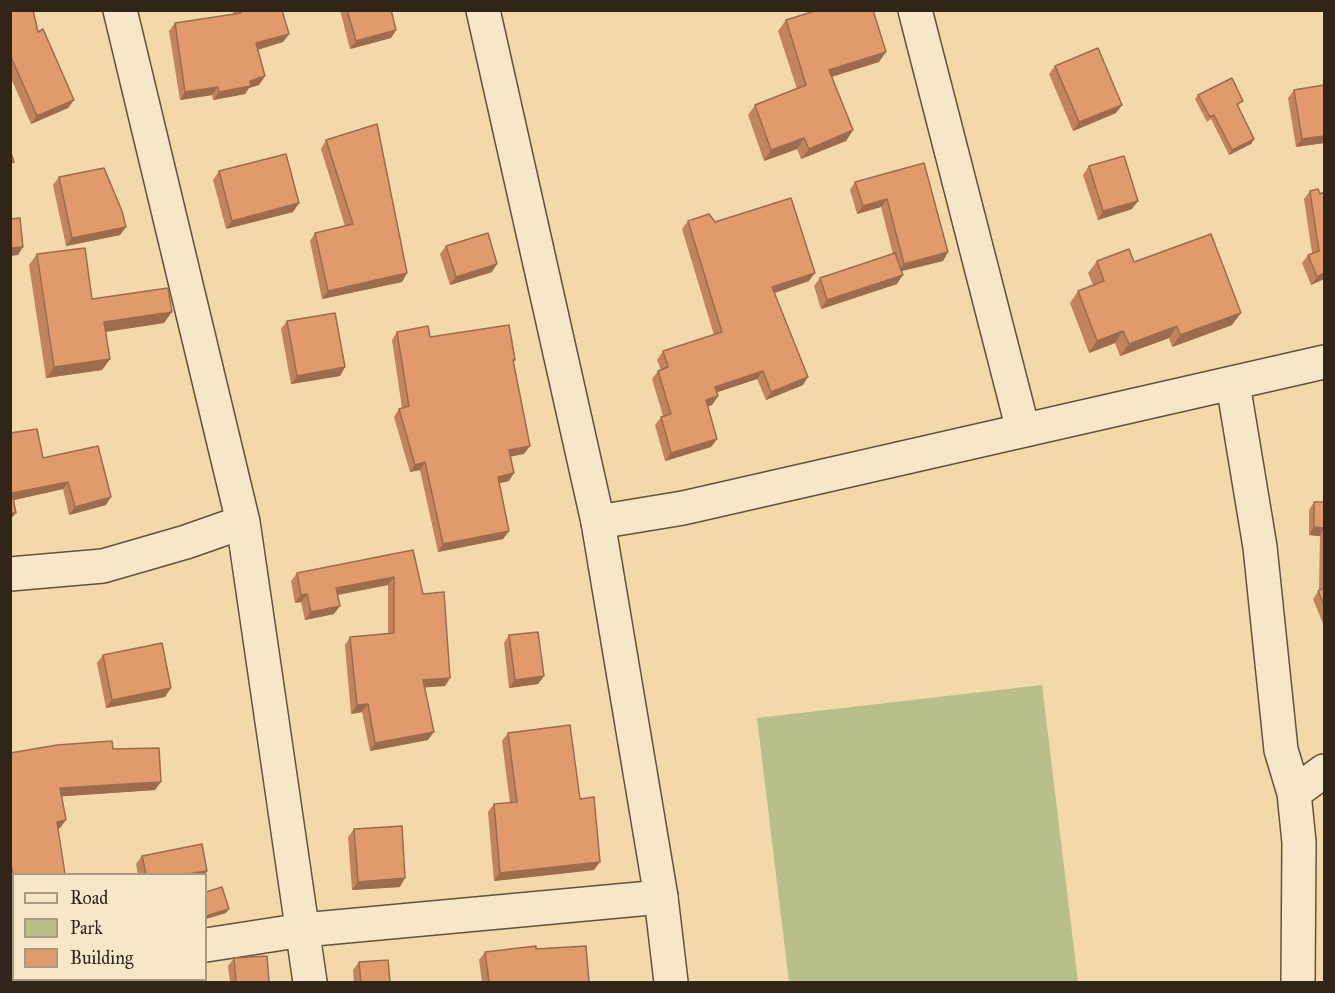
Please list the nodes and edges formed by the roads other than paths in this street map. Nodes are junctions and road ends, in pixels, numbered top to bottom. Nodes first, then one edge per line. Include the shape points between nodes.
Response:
1 (120, 10) edge
2 (483, 10) edge
3 (915, 10) edge
4 (1324, 362) edge
5 (1233, 384) junction
6 (1023, 430) junction
7 (243, 522) junction
8 (598, 522) junction
9 (10, 574) edge
10 (1324, 771) edge
11 (1294, 793) junction
12 (661, 897) junction
13 (303, 930) junction
14 (207, 945) edge
15 (310, 982) edge
16 (671, 982) edge
17 (1298, 982) edge

1 - 7 street
2 - 8 street
3 - 6 street
4 - 5 street
5 - 6 street
5 - 11 street via 1260,547 1281,750
6 - 8 street via 683,508
7 - 9 street via 103,566
7 - 13 street
8 - 12 street
10 - 11 street
11 - 17 street via 1299,842
12 - 13 street
12 - 16 street
13 - 14 street
13 - 15 street

